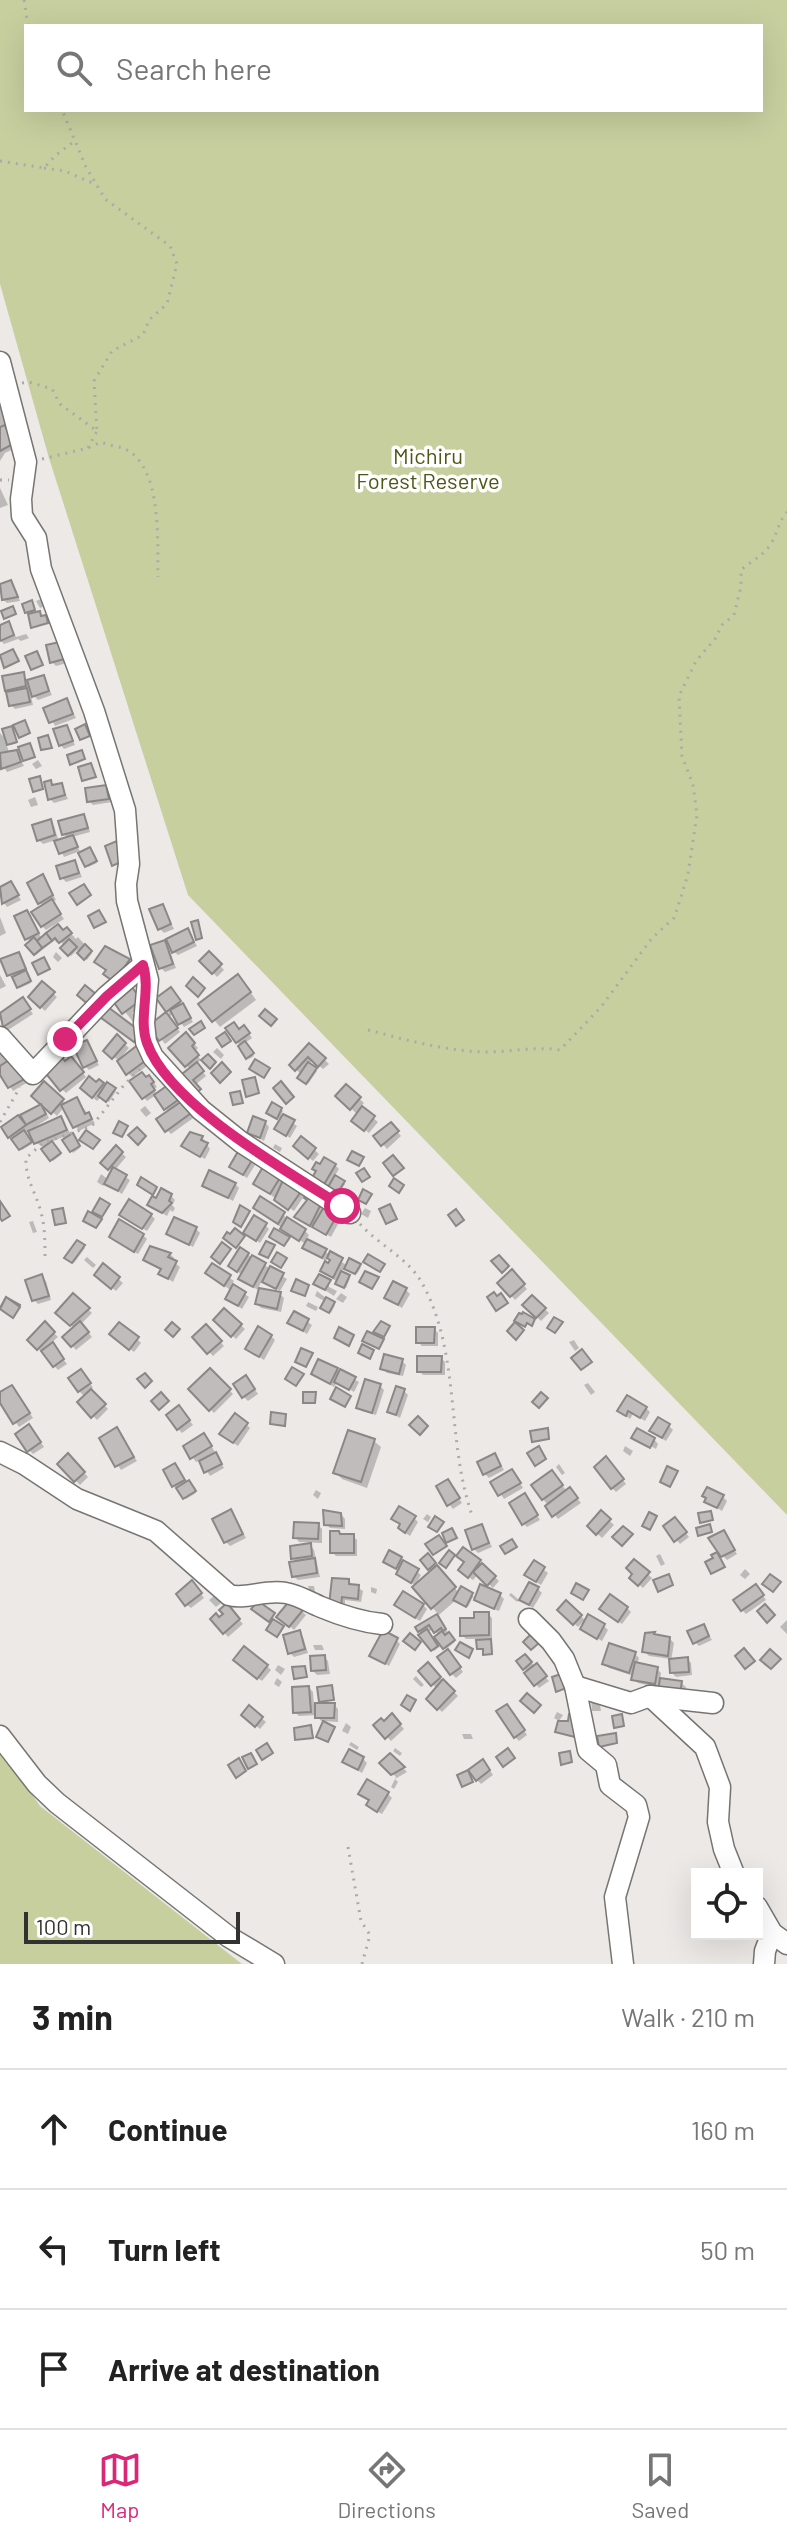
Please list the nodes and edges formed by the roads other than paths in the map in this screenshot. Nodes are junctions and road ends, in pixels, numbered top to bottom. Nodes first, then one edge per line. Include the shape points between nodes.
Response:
1 (0, 362) edge
2 (143, 965) junction
3 (0, 1037) edge
4 (350, 1213) road end
5 (0, 1452) edge
6 (529, 1619) dead end
7 (382, 1624) dead end
8 (575, 1686) junction
9 (650, 1696) junction
10 (713, 1703) dead end
11 (0, 1736) edge
12 (732, 1868) edge
13 (763, 1915) edge
14 (780, 1938) edge
15 (274, 1964) edge
16 (623, 1964) edge
17 (764, 1964) edge

1 - 2 street via 26,462 22,516 36,538 41,569 125,810 127,901
2 - 3 street via 33,1074
2 - 4 street via 148,986 144,1033 153,1057 220,1126
5 - 7 street via 77,1499 156,1531 229,1595 281,1592
6 - 8 street via 564,1659
8 - 9 street via 631,1703
8 - 16 street via 588,1750 606,1765 610,1785 636,1805 639,1817 615,1897
9 - 10 street
9 - 12 street via 705,1747 720,1787 718,1822
11 - 15 street via 57,1803 229,1937
13 - 14 street
14 - 17 street via 765,1951

